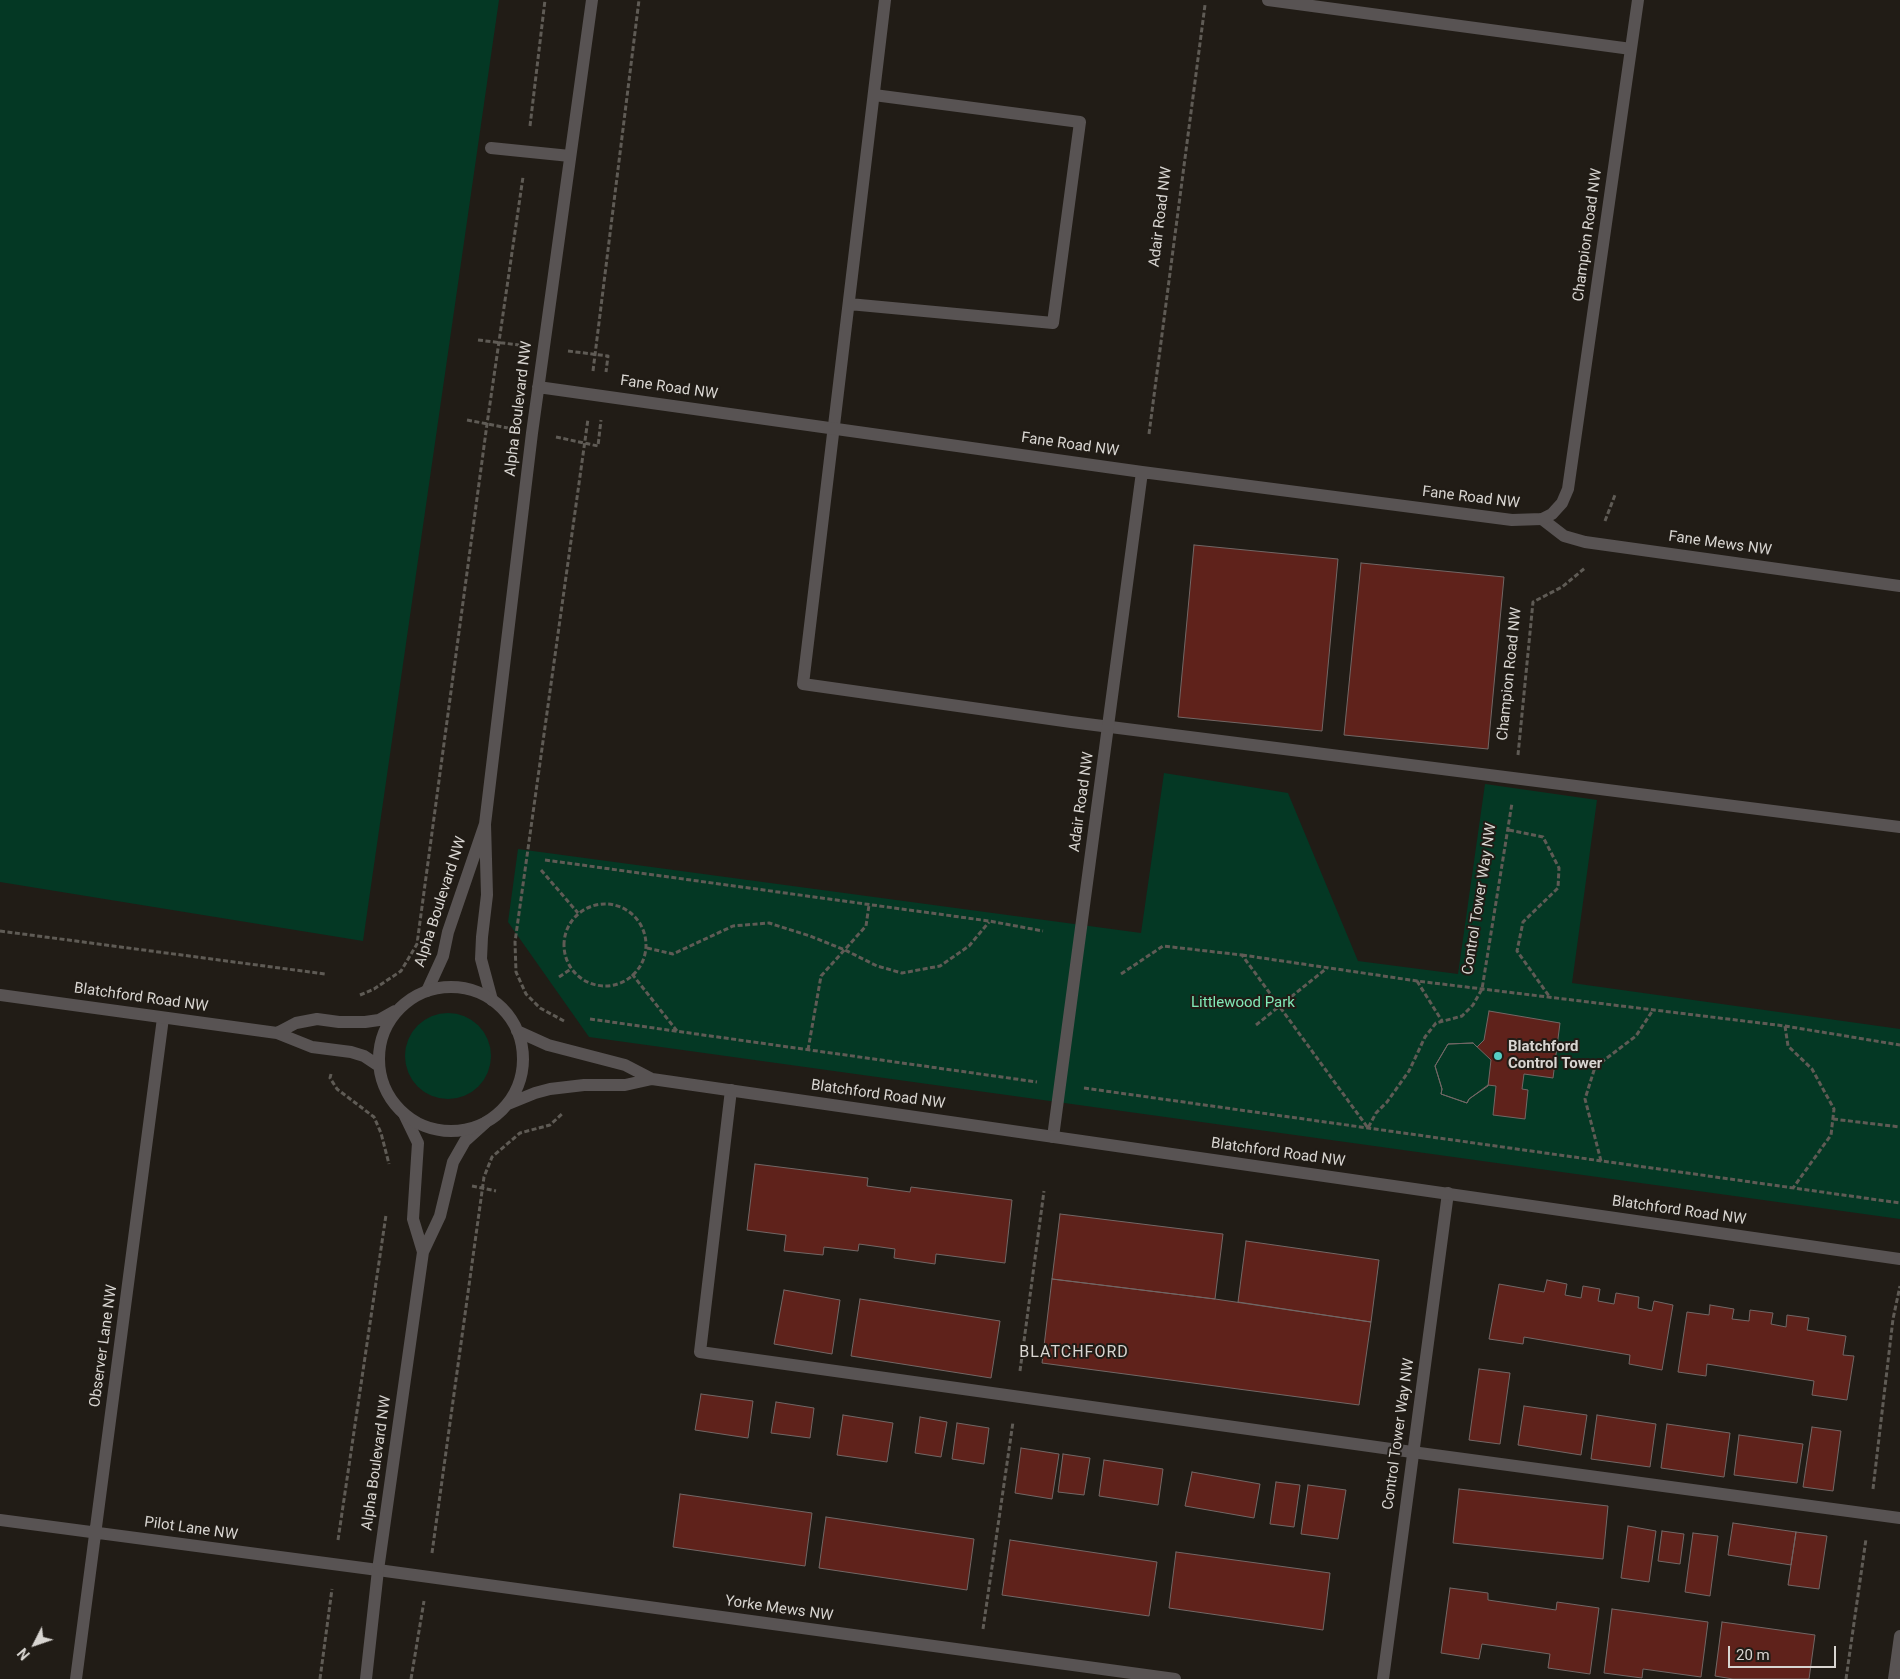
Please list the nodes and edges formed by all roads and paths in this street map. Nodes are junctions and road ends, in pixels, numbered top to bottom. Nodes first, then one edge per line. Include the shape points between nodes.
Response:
1 (545, 0) edge
2 (592, 0) edge
3 (639, 0) edge
4 (885, 0) edge
5 (1268, 0) edge
6 (1638, 0) edge
7 (1205, 5) dead end
8 (1631, 50) junction
9 (874, 95) junction
10 (491, 148) dead end
11 (526, 152) junction
12 (570, 156) junction
13 (849, 304) junction
14 (538, 387) junction
15 (590, 394) junction
16 (835, 428) junction
17 (1149, 434) dead end
18 (1142, 472) junction
19 (1542, 519) junction
20 (1596, 544) junction
21 (1900, 586) edge
22 (1108, 726) junction
23 (1515, 778) junction
24 (485, 824) junction
25 (1900, 826) edge
26 (1509, 830) junction
27 (545, 860) dead end
28 (541, 870) dead end
29 (869, 905) junction
30 (578, 912) junction
31 (989, 922) junction
32 (0, 931) edge
33 (1043, 931) dead end
34 (647, 948) junction
35 (846, 950) junction
36 (1242, 955) junction
37 (1327, 968) junction
38 (571, 970) junction
39 (325, 974) dead end
40 (632, 974) junction
41 (1121, 974) dead end
42 (559, 977) dead end
43 (1417, 980) junction
44 (1482, 989) junction
45 (427, 991) junction
46 (0, 995) edge
47 (1549, 997) junction
48 (492, 1000) junction
49 (1280, 1006) junction
50 (399, 1008) junction
51 (1654, 1010) junction
52 (163, 1018) junction
53 (590, 1019) dead end
54 (1442, 1021) junction
55 (340, 1022) junction
56 (1256, 1025) dead end
57 (1786, 1026) junction
58 (517, 1031) junction
59 (678, 1032) junction
60 (278, 1033) junction
61 (1900, 1045) edge
62 (335, 1050) junction
63 (808, 1050) junction
64 (574, 1052) junction
65 (379, 1066) junction
66 (652, 1079) junction
67 (1042, 1082) dead end
68 (570, 1086) junction
69 (1081, 1088) dead end
70 (731, 1090) junction
71 (508, 1104) junction
72 (404, 1114) junction
73 (1833, 1119) junction
74 (485, 1123) junction
75 (1900, 1127) edge
76 (1368, 1128) junction
77 (1053, 1137) junction
78 (1601, 1161) junction
79 (390, 1166) dead end
80 (1793, 1188) junction
81 (1044, 1191) dead end
82 (1448, 1194) junction
83 (1900, 1203) edge
84 (386, 1213) dead end
85 (423, 1252) junction
86 (1900, 1259) edge
87 (1900, 1286) edge
88 (1893, 1320) dead end
89 (1020, 1374) dead end
90 (1013, 1416) dead end
91 (1412, 1452) junction
92 (1900, 1518) edge
93 (0, 1520) edge
94 (95, 1532) junction
95 (335, 1564) junction
96 (378, 1570) junction
97 (429, 1578) junction
98 (983, 1630) dead end
99 (1900, 1636) edge
100 (76, 1679) edge
101 (320, 1679) edge
102 (366, 1679) edge
103 (411, 1679) edge
104 (1175, 1679) edge
105 (1383, 1679) edge
106 (1894, 1679) edge

1 - 11 path
2 - 12 street, Alpha Boulevard NW
3 - 15 path
4 - 9 street
5 - 8 street
6 - 8 street, Champion Road NW
7 - 17 path, Adair Road NW
8 - 19 street, Champion Road NW via 1571,474 1562,504
9 - 13 street
9 - 13 street via 1080,122 1052,323
10 - 11 street
11 - 12 street
11 - 55 path via 417,944 402,971 374,989 343,1002
12 - 14 street, Alpha Boulevard NW
13 - 16 street
14 - 15 street, Fane Road NW
14 - 24 street, Alpha Boulevard NW
15 - 16 street, Fane Road NW
15 - 64 path via 586,443 515,942 516,972 526,994 574,1032
16 - 18 street, Fane Road NW
16 - 22 street via 803,684
18 - 19 street, Fane Road NW via 1512,520
18 - 22 street, Adair Road NW
19 - 20 street, Fane Mews NW via 1564,536
20 - 21 street, Fane Mews NW
20 - 23 path, Champion Road NW via 1585,568 1562,587 1533,602
22 - 23 street
22 - 77 street, Adair Road NW
23 - 25 street
23 - 26 path, Control Tower Way NW
24 - 45 street, Alpha Boulevard NW via 448,932 443,956
24 - 48 street, Alpha Boulevard NW via 487,895 481,959
26 - 44 path, Control Tower Way NW
26 - 47 path via 1543,838 1559,868 1558,888 1522,922 1517,951
27 - 29 path
28 - 30 path
29 - 31 path
29 - 35 path via 866,926
30 - 34 path via 593,904 609,903 624,908 637,918 645,932
30 - 38 path via 564,933 565,958
31 - 33 path
31 - 35 path via 969,946 940,966 930,968 902,973 877,966
32 - 39 path
34 - 35 path via 673,954 733,926 769,923
34 - 40 path via 643,962
35 - 63 path via 821,976
36 - 37 path
36 - 41 path via 1163,946
36 - 49 path
37 - 43 path
37 - 49 path
38 - 40 path via 594,986 609,987 623,982
38 - 42 path
40 - 59 path
43 - 44 path
43 - 54 path
44 - 47 path
44 - 54 path, Control Tower Way NW via 1462,1016
45 - 48 street via 458,987 476,991
45 - 50 street
46 - 52 street, Blatchford Road NW
47 - 51 path
48 - 58 street via 505,1012
49 - 56 path
49 - 76 path
50 - 55 street via 379,1020
50 - 65 street via 382,1036
51 - 57 path
51 - 78 path via 1636,1036 1596,1067 1585,1099
52 - 60 street, Blatchford Road NW
52 - 94 street, Observer Lane NW
53 - 59 path
54 - 76 path, Control Tower Way NW via 1436,1023 1425,1037 1409,1071
55 - 60 street via 317,1019 296,1023
57 - 61 path
57 - 73 path via 1788,1046 1812,1069 1834,1109
58 - 64 street, Blatchford Road NW
58 - 71 street via 523,1063
59 - 63 path
60 - 62 street, Blatchford Road NW via 312,1048
62 - 65 street, Blatchford Road NW via 364,1056
62 - 79 path via 330,1078 337,1089 374,1117
63 - 67 path
64 - 66 street, Blatchford Road NW via 625,1065
65 - 72 street via 387,1092
66 - 68 street, Blatchford Road NW via 626,1085
66 - 70 street, Blatchford Road NW
68 - 71 street, Blatchford Road NW via 535,1093
68 - 97 path via 568,1109 550,1125 520,1133 492,1157 484,1177
69 - 76 path
70 - 77 street, Blatchford Road NW
70 - 91 street via 700,1352
71 - 74 street
72 - 74 street via 428,1128 442,1130 464,1130
72 - 85 street, Alpha Boulevard NW via 418,1143 413,1219
73 - 75 path
73 - 80 path via 1831,1135
74 - 85 street, Alpha Boulevard NW via 465,1141 453,1162 440,1216
76 - 78 path
77 - 82 street, Blatchford Road NW
78 - 80 path
80 - 83 path
81 - 89 path
82 - 86 street, Blatchford Road NW
82 - 91 street, Control Tower Way NW
84 - 95 path
85 - 96 street, Alpha Boulevard NW
87 - 88 path
90 - 98 path
91 - 92 street
91 - 105 street, Control Tower Way NW
93 - 94 street, Pilot Lane NW
94 - 95 street, Pilot Lane NW
94 - 100 street, Observer Lane NW
95 - 96 street, Pilot Lane NW
95 - 101 path
96 - 97 street, Yorke Mews NW
96 - 102 street, Alpha Boulevard NW
97 - 103 path
97 - 104 street, Yorke Mews NW
99 - 106 street

